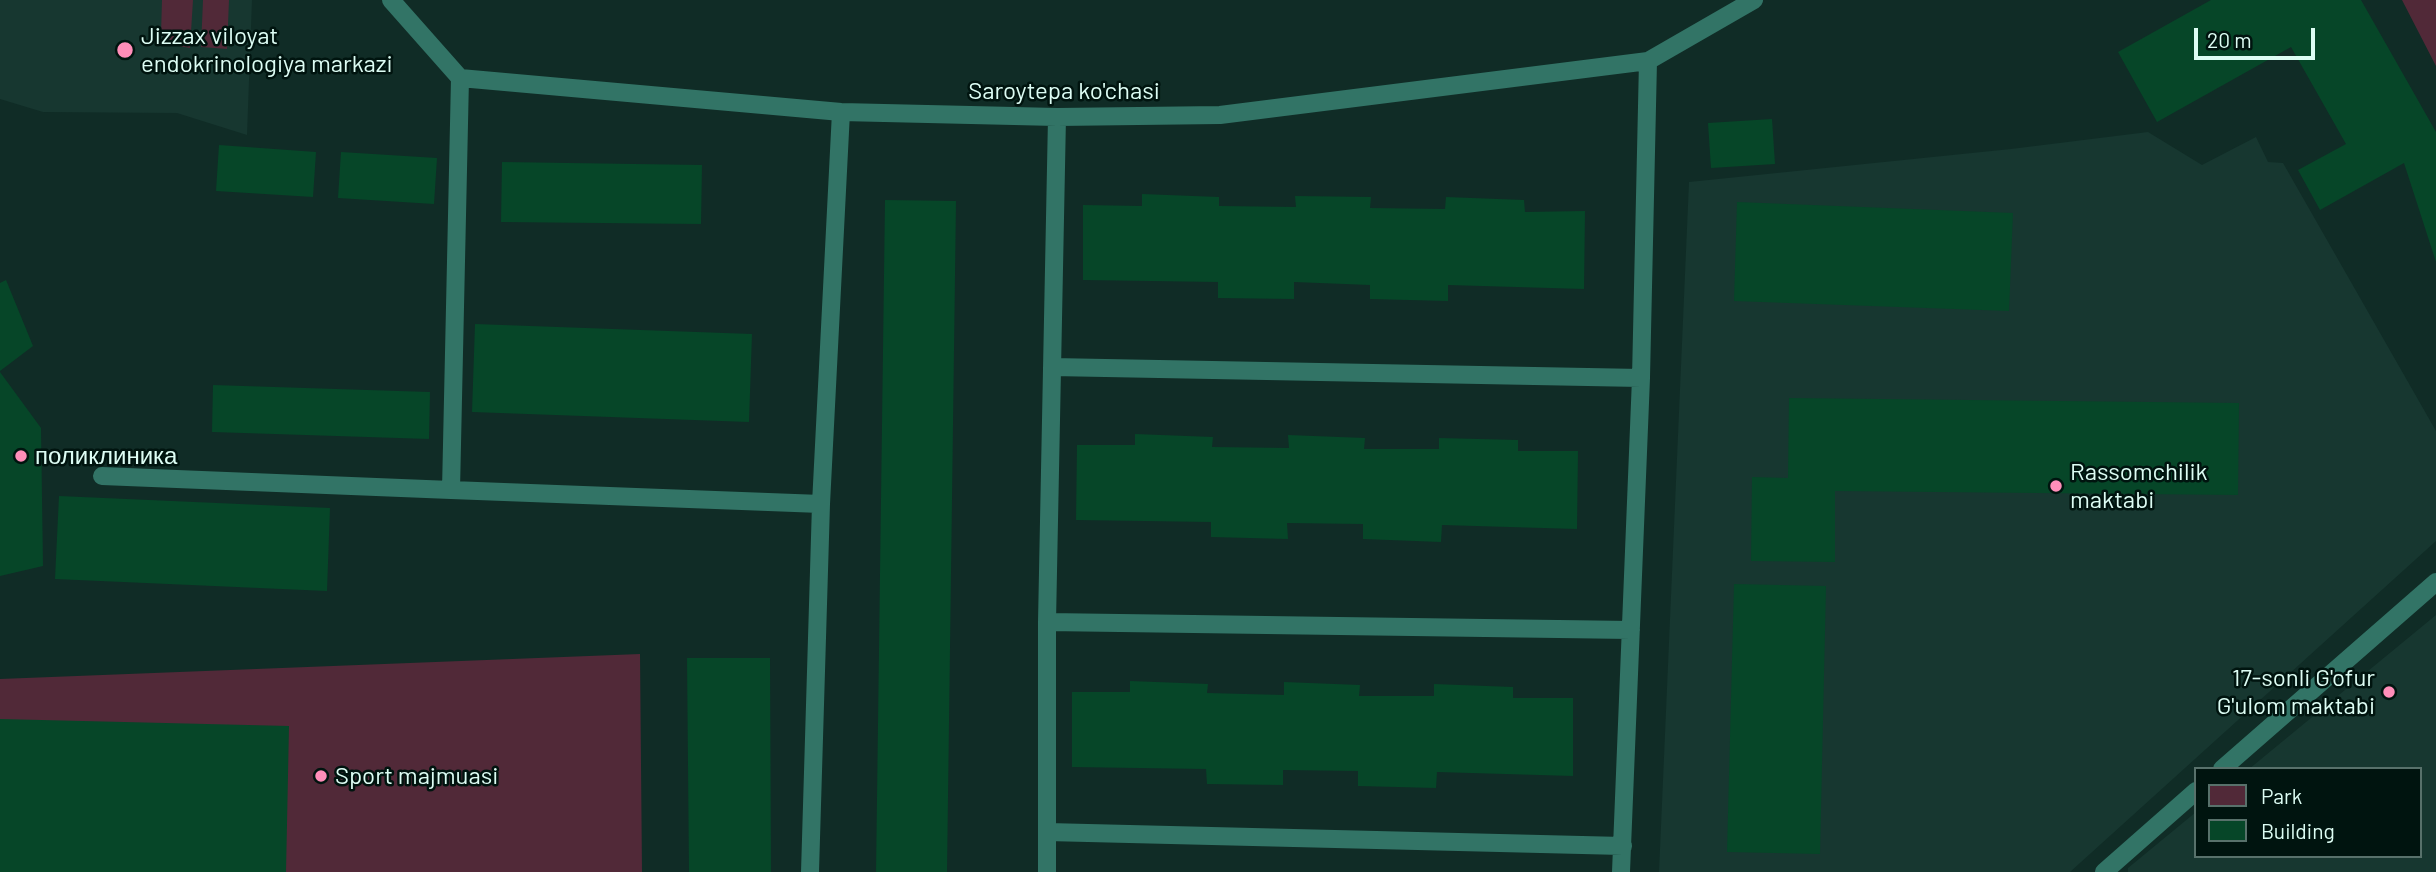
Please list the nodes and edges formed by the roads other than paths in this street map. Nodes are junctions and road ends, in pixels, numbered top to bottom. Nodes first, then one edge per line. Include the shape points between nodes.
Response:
1 (391, 0) edge
2 (1754, 0) edge
3 (1648, 61) junction
4 (460, 78) junction
5 (841, 112) junction
6 (1056, 117) junction
7 (1052, 367) junction
8 (1641, 378) junction
9 (102, 476) dead end
10 (451, 489) junction
11 (821, 505) junction
12 (2436, 582) edge
13 (1047, 622) junction
14 (1631, 630) junction
15 (2224, 767) edge
16 (2194, 793) edge
17 (1047, 832) junction
18 (1623, 846) junction
19 (810, 872) edge
20 (1047, 872) edge
21 (1621, 872) edge
22 (2104, 872) edge

1 - 4 lane
2 - 3 lane, Saroytepa ko'chasi
3 - 6 lane, Saroytepa ko'chasi via 1220,115
3 - 8 lane
4 - 5 lane, Saroytepa ko'chasi
4 - 10 lane
5 - 6 lane, Saroytepa ko'chasi
5 - 11 lane
6 - 7 lane
7 - 8 lane
7 - 13 lane
8 - 14 lane
9 - 10 lane
10 - 11 lane
11 - 19 lane
12 - 15 lane
13 - 14 lane
13 - 17 lane
14 - 18 lane
16 - 22 lane
17 - 18 lane
17 - 20 lane
18 - 21 lane

